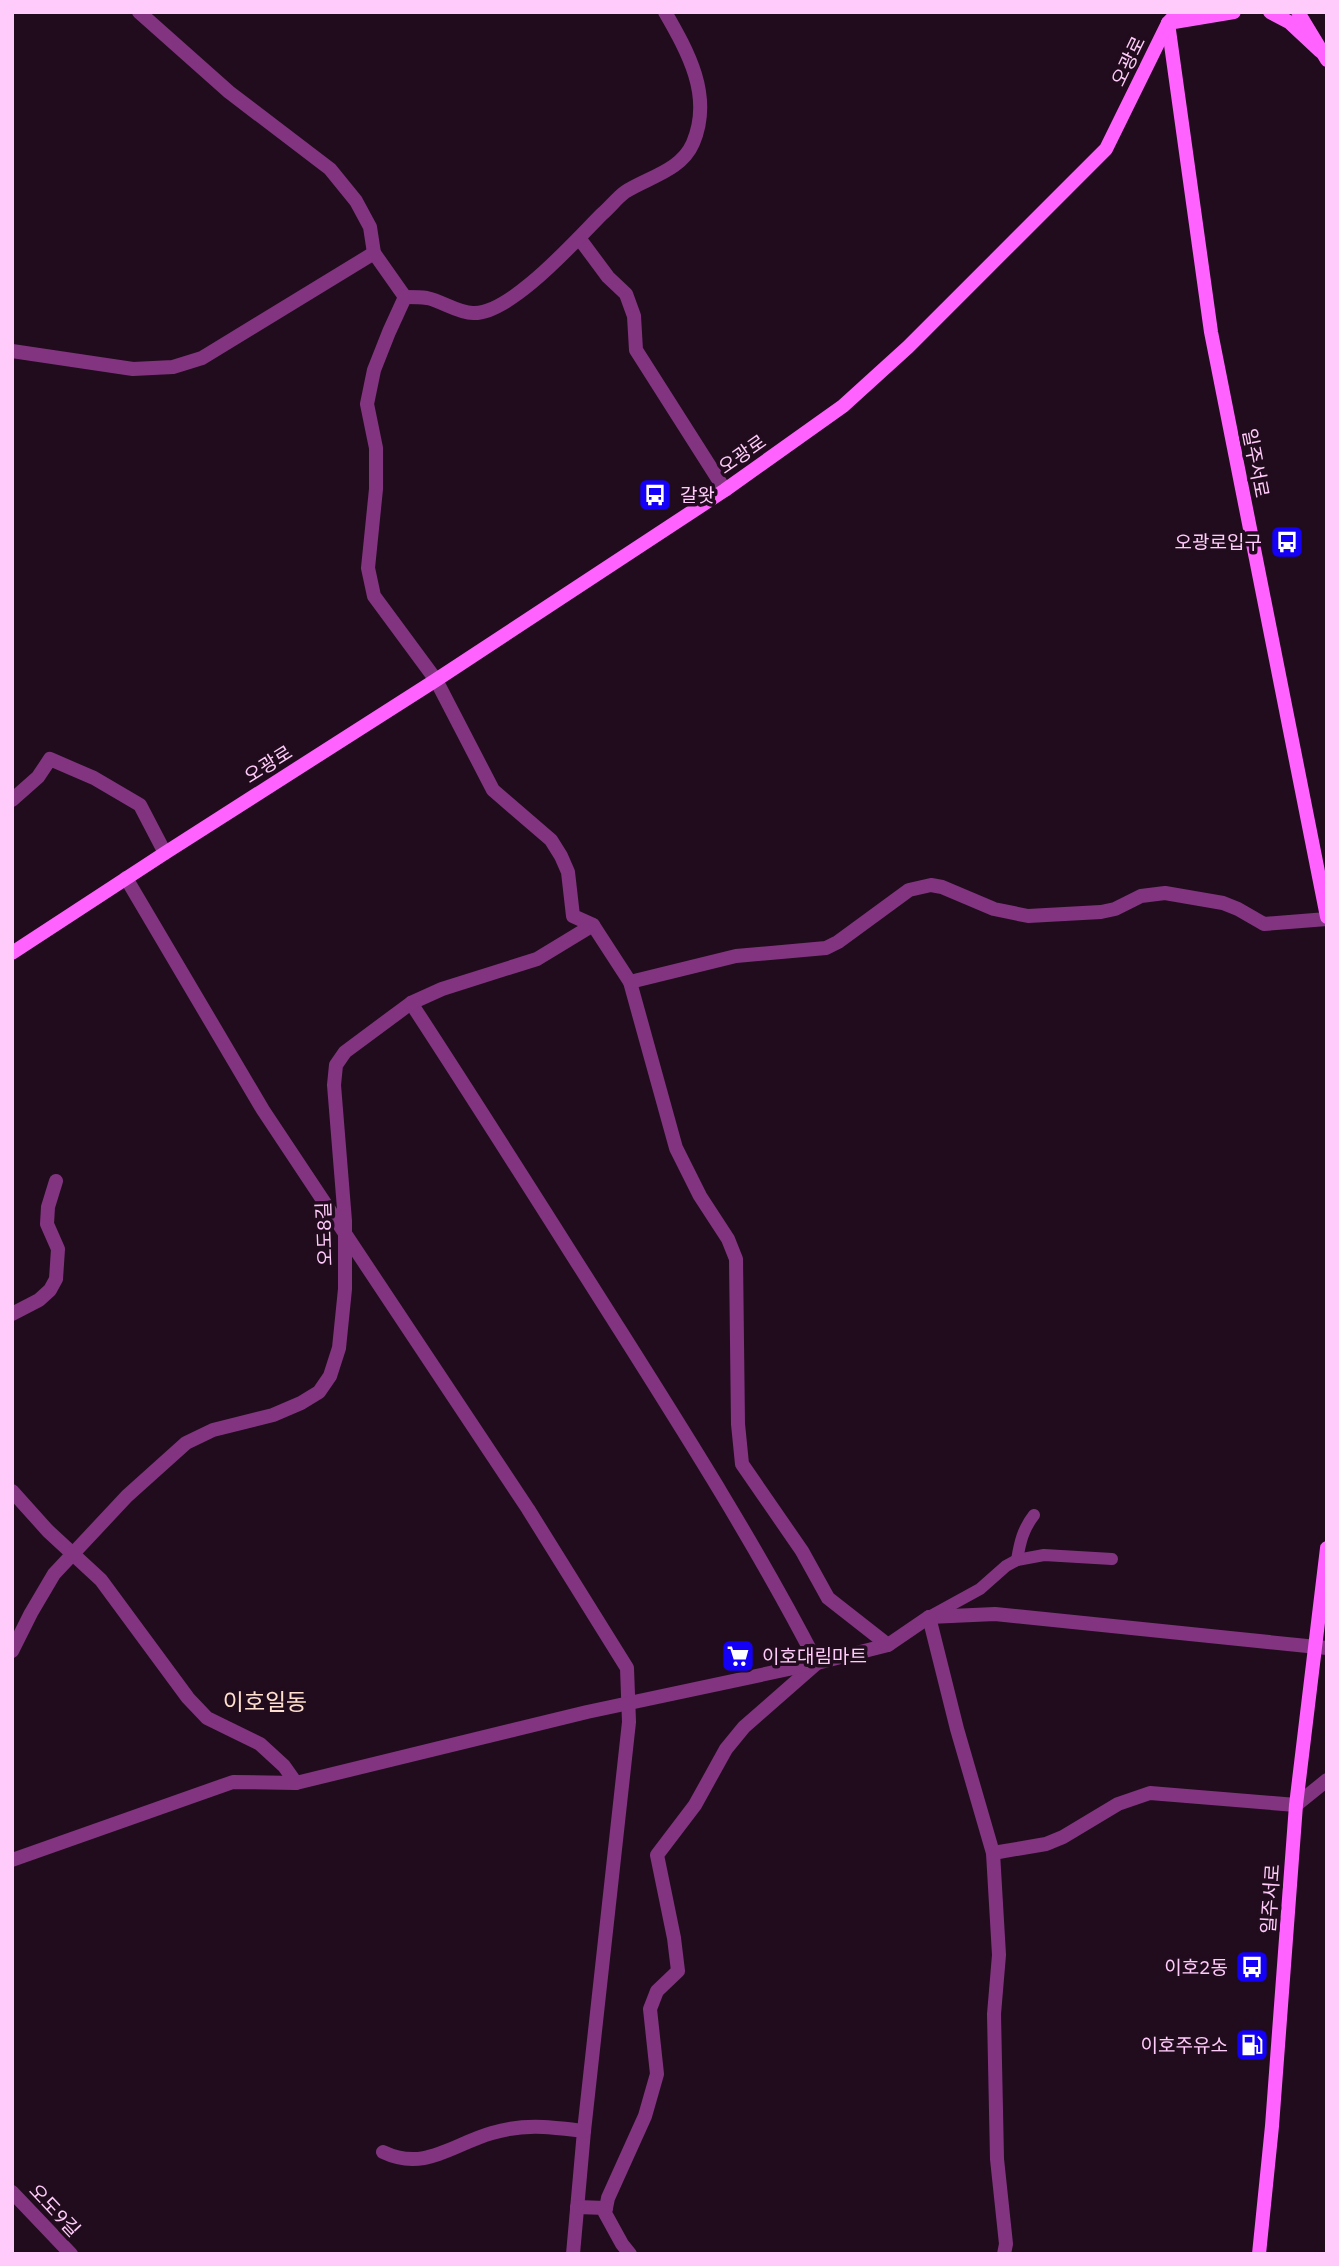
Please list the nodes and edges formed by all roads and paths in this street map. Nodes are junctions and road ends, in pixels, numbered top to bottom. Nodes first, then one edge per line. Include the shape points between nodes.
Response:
1 (139, 12) edge
2 (665, 12) edge
3 (1234, 12) edge
4 (1270, 12) edge
5 (1298, 12) edge
6 (1171, 16) edge
7 (1324, 56) edge
8 (579, 238) junction
9 (374, 253) junction
10 (405, 297) junction
11 (12, 351) edge
12 (725, 490) junction
13 (436, 680) junction
14 (12, 800) edge
15 (164, 853) junction
16 (125, 878) junction
17 (1327, 918) edge
18 (593, 925) junction
19 (12, 953) edge
20 (630, 982) junction
21 (411, 1003) junction
22 (57, 1181) dead end
23 (345, 1230) junction
24 (12, 1314) edge
25 (12, 1491) edge
26 (1034, 1515) dead end
27 (1327, 1548) edge
28 (74, 1555) junction
29 (1112, 1559) dead end
30 (1017, 1560) junction
31 (929, 1617) junction
32 (888, 1645) junction
33 (1321, 1648) edge
34 (12, 1651) edge
35 (817, 1663) junction
36 (629, 1703) junction
37 (1327, 1780) edge
38 (296, 1783) junction
39 (1296, 1805) junction
40 (993, 1853) junction
41 (12, 1860) edge
42 (584, 2131) junction
43 (383, 2152) dead end
44 (12, 2192) edge
45 (577, 2207) junction
46 (606, 2208) junction
47 (71, 2254) edge
48 (573, 2254) edge
49 (630, 2254) edge
50 (1004, 2254) edge
51 (1259, 2254) edge

1 - 9 street via 229,92 330,169 370,227
2 - 8 street via 686,49 700,88 693,143 681,161 624,192
3 - 6 main road
4 - 7 main road via 1289,22
5 - 7 main road
6 - 12 main road, 오광로 via 1106,149 843,406
6 - 17 main road, 일주서로 via 1210,332
8 - 10 street via 501,306 473,313 427,298
8 - 12 street via 626,294 634,316 636,350
9 - 10 street
9 - 11 street via 202,358 173,367 133,369
10 - 13 street via 374,370 367,404 376,448 368,568 374,596
12 - 13 main road, 오광로
13 - 15 main road, 오광로
13 - 18 street via 493,790 551,840 561,856 568,872 573,916
14 - 15 street via 50,759 140,805
15 - 16 main road, 오광로
16 - 19 main road, 오광로
16 - 23 street via 263,1110
17 - 20 street via 1264,924 1223,903 1165,893 1141,896 1101,912 1028,916 994,909 931,885 909,890 826,948 736,956
18 - 20 street
18 - 21 street, 오도8길 via 537,958
20 - 32 street via 676,1149 736,1259 742,1464 802,1550 828,1598
21 - 23 street, 오도8길 via 345,1052 336,1065
21 - 35 street via 718,1485
22 - 24 street via 47,1224 58,1249 56,1279 39,1300
23 - 28 street, 오도8길 via 339,1348 319,1392 273,1415 213,1430 187,1443 127,1496
23 - 36 street via 627,1668
25 - 28 street
26 - 30 lane via 1026,1525
27 - 33 main road, 일주서로
28 - 34 street via 54,1574
28 - 38 street via 101,1580 207,1718 260,1744
29 - 30 lane via 1044,1555
30 - 31 lane via 981,1588
31 - 32 street
31 - 33 street via 995,1614
31 - 40 street
32 - 35 street
33 - 39 main road, 일주서로
35 - 36 street
35 - 46 street via 744,1727 657,1855 678,1971 657,1992 650,2009 657,2074 645,2116
36 - 38 street
36 - 42 street
37 - 39 street
38 - 41 street via 233,1782
39 - 40 street via 1150,1793 1118,1804 1046,1844
39 - 51 main road, 일주서로
40 - 50 street via 999,1955 994,2014 997,2159
42 - 43 street via 536,2125 492,2133 428,2159 396,2158
42 - 45 street
44 - 47 street, 오도9길
45 - 46 street
45 - 48 street
46 - 49 street

